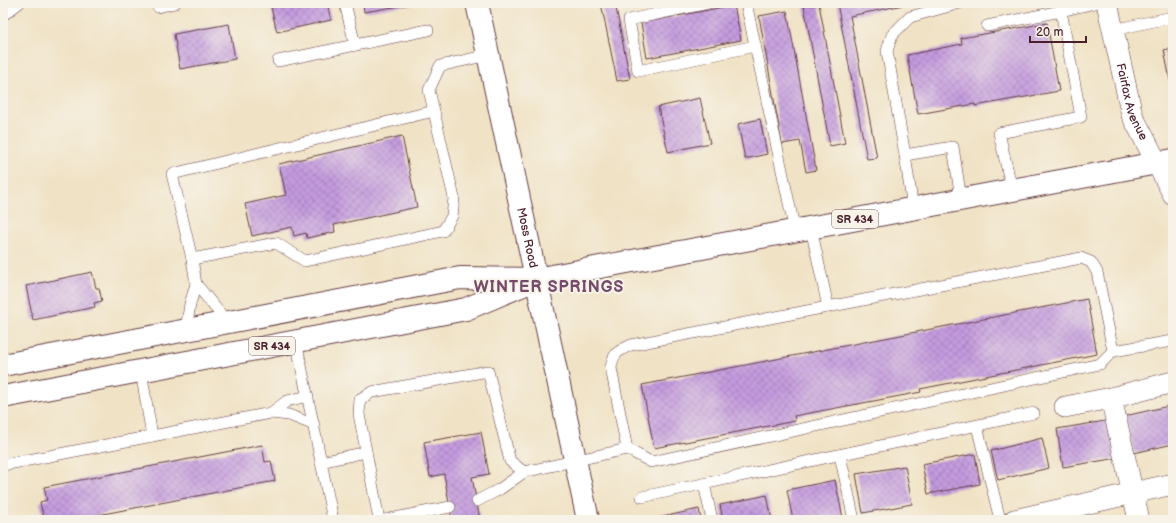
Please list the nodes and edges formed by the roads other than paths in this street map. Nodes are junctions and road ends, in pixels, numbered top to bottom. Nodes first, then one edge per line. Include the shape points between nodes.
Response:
1 (19, 3) edge
2 (175, 3) edge
3 (345, 3) edge
4 (477, 3) edge
5 (708, 3) edge
6 (746, 3) edge
7 (960, 3) edge
8 (1095, 3) edge
9 (1107, 3) edge
10 (158, 7) dead end
11 (1061, 11) junction
12 (3, 13) edge
13 (1173, 17) edge
14 (987, 26) dead end
15 (428, 30) dead end
16 (1113, 30) junction
17 (355, 45) junction
18 (755, 46) junction
19 (488, 55) junction
20 (278, 61) dead end
21 (434, 111) junction
22 (905, 155) junction
23 (1165, 161) edge
24 (1012, 190) junction
25 (1173, 194) edge
26 (961, 199) junction
27 (913, 208) junction
28 (803, 229) junction
29 (192, 259) junction
30 (536, 279) junction
31 (196, 284) junction
32 (828, 307) junction
33 (227, 322) junction
34 (186, 330) junction
35 (296, 341) junction
36 (1173, 341) edge
37 (1113, 351) junction
38 (3, 365) edge
39 (141, 371) junction
40 (1173, 382) edge
41 (308, 396) junction
42 (3, 397) edge
43 (1111, 398) junction
44 (1064, 407) dead end
45 (271, 413) junction
46 (1034, 413) dead end
47 (314, 425) junction
48 (977, 426) junction
49 (152, 436) junction
50 (627, 449) junction
51 (366, 452) junction
52 (840, 455) junction
53 (576, 460) junction
54 (321, 462) junction
55 (3, 464) edge
56 (524, 472) junction
57 (704, 484) junction
58 (1173, 484) edge
59 (1133, 493) junction
60 (642, 497) dead end
61 (477, 501) dead end
62 (450, 507) dead end
63 (333, 520) edge
64 (379, 520) edge
65 (385, 520) edge
66 (588, 520) edge
67 (712, 520) edge
68 (854, 520) edge
69 (1000, 520) edge
70 (1014, 520) edge
71 (1139, 520) edge

1 - 12 lane
2 - 10 lane
3 - 17 lane
4 - 19 main road, Moss Road
5 - 18 lane via 629,20 638,71
6 - 18 lane
7 - 22 lane via 910,17 892,34 887,51
8 - 11 lane
9 - 16 street, Fairfax Avenue
11 - 14 lane
11 - 24 lane via 1081,117 999,133
13 - 16 lane
15 - 17 lane
16 - 23 street, Fairfax Avenue via 1132,115
17 - 20 lane
18 - 28 lane
19 - 21 lane via 440,66 429,90
19 - 30 main road, Moss Road
21 - 29 lane via 172,174
21 - 29 lane via 454,198 452,216 443,231 305,260 276,243
22 - 26 lane via 953,147
22 - 27 lane
23 - 24 main road, SR 434
23 - 25 street, Fairfax Avenue
24 - 26 main road, SR 434
26 - 27 main road, SR 434
27 - 28 main road, SR 434
28 - 30 main road, SR 434
28 - 32 lane
29 - 31 lane
30 - 33 main road, SR 434 via 460,278
30 - 35 main road, SR 434 via 466,309
30 - 53 main road, Moss Road
31 - 33 lane
31 - 34 lane
32 - 37 lane via 1081,258 1091,262 1097,272
32 - 50 lane via 631,345 618,351 612,359 611,368
33 - 34 main road, SR 434
34 - 38 main road, SR 434
35 - 39 main road, SR 434
35 - 41 lane
36 - 37 lane
37 - 50 lane via 1100,364 651,462
39 - 42 main road, SR 434
39 - 49 lane
40 - 43 street
41 - 45 lane via 287,401
41 - 47 lane
43 - 44 street
43 - 59 street
45 - 47 lane via 289,415
45 - 49 lane
46 - 48 lane
47 - 54 lane
48 - 52 lane
48 - 69 lane
49 - 55 lane
50 - 53 lane
51 - 54 lane
51 - 56 lane via 359,414 360,399 372,392 488,371 510,462
51 - 64 lane
52 - 57 lane
52 - 68 lane
53 - 56 lane
53 - 66 main road, Moss Road
54 - 63 lane
56 - 61 lane
57 - 60 lane
57 - 67 lane
58 - 59 street
59 - 70 street
59 - 71 street
62 - 65 lane

